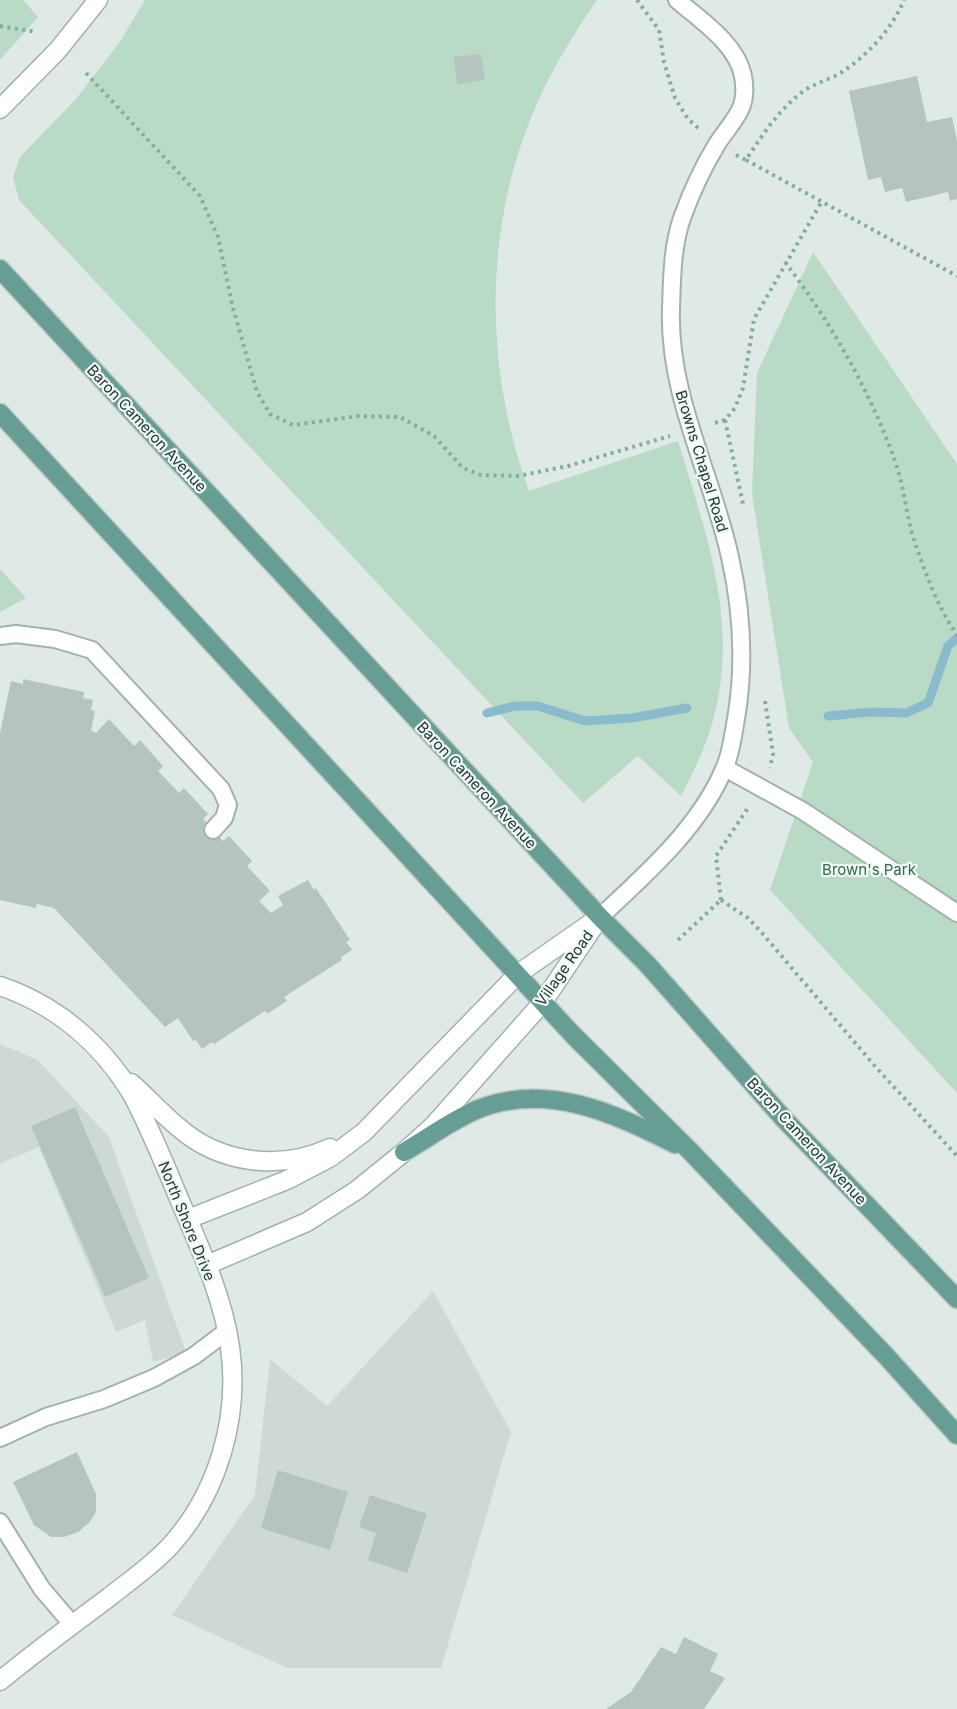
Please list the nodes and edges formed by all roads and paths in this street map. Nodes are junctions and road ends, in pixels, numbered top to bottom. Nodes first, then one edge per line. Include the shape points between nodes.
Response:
1 (98, 0) edge
2 (677, 0) edge
3 (0, 26) edge
4 (37, 32) dead end
5 (86, 73) dead end
6 (0, 109) edge
7 (746, 160) dead end
8 (822, 201) junction
9 (785, 262) junction
10 (0, 269) edge
11 (957, 276) edge
12 (0, 413) edge
13 (690, 430) junction
14 (957, 635) edge
15 (0, 636) edge
16 (725, 768) junction
17 (213, 830) dead end
18 (957, 913) edge
19 (600, 917) junction
20 (678, 940) dead end
21 (518, 974) junction
22 (0, 986) edge
23 (543, 1002) junction
24 (118, 1071) junction
25 (364, 1132) junction
26 (404, 1152) junction
27 (691, 1152) junction
28 (957, 1156) edge
29 (188, 1219) junction
30 (207, 1264) junction
31 (957, 1299) edge
32 (227, 1331) junction
33 (957, 1435) edge
34 (0, 1438) edge
35 (0, 1522) edge
36 (72, 1624) junction
37 (0, 1681) edge

1 - 6 street via 58,50
2 - 13 lane, Browns Chapel Road via 734,54 743,73 745,92 740,110 717,145 681,220 672,265 670,321 674,365
3 - 4 path
5 - 13 path via 200,196 218,237 257,392 270,414 293,425 359,416 400,417 434,436 463,468 481,475 518,476 568,466
7 - 8 path
8 - 9 path
8 - 11 path
9 - 13 path via 754,319 743,388 735,408 725,420
9 - 14 path via 824,319 877,414 896,463 914,540 946,621
10 - 19 main road, Baron Cameron Avenue
12 - 21 main road
13 - 16 lane, Browns Chapel Road via 730,556 741,639 736,719
15 - 17 lane via 55,639 92,650 221,789 228,805 224,818
16 - 18 lane via 803,811
16 - 19 lane, Browns Chapel Road via 682,835
19 - 21 street, Village Road
19 - 23 street, Village Road
19 - 31 main road, Baron Cameron Avenue via 647,964 784,1119
20 - 28 path via 721,900 748,918
21 - 23 main road
21 - 25 street, Village Road
22 - 24 street, North Shore Drive via 26,995 59,1015
23 - 26 street, Village Road
23 - 27 main road
24 - 25 street via 191,1138 245,1160 295,1159
24 - 29 street, North Shore Drive
25 - 29 street, Village Road via 308,1170
26 - 27 main road via 479,1109 531,1100 566,1102 613,1114
26 - 30 street, Village Road via 357,1190 308,1221
27 - 33 main road
29 - 30 street, North Shore Drive
30 - 32 street, North Shore Drive
32 - 34 lane via 178,1365 118,1394 46,1417
32 - 36 street, North Shore Drive via 232,1368 230,1416 224,1446 207,1490 171,1545 145,1570
35 - 36 lane via 42,1589
36 - 37 street, North Shore Drive

